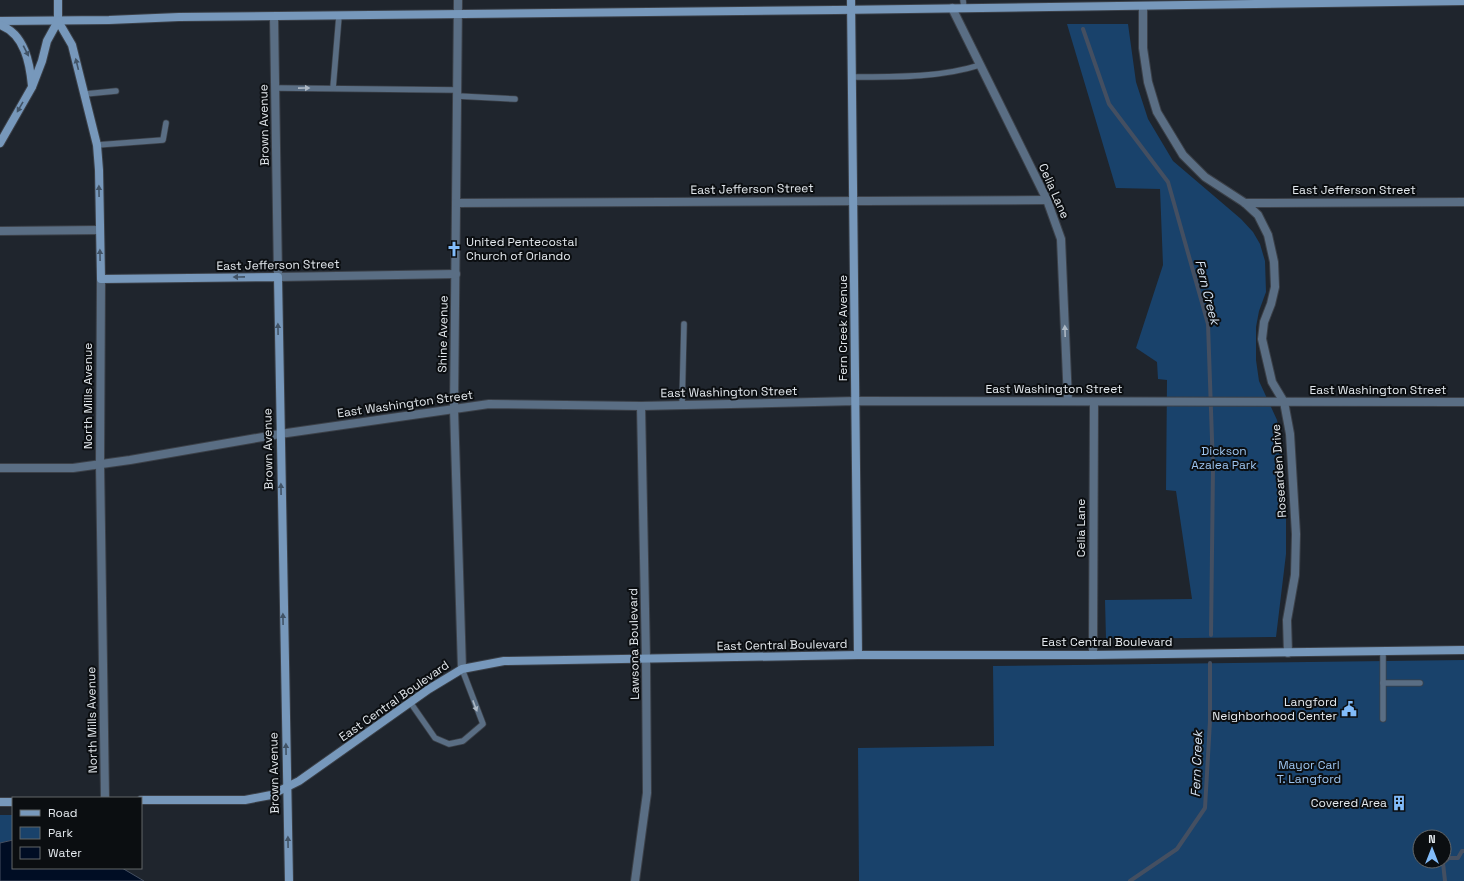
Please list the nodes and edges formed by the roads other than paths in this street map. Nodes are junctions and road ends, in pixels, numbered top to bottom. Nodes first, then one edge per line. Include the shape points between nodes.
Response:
1 (58, 0) edge
2 (458, 0) edge
3 (851, 0) edge
4 (1464, 1) edge
5 (1246, 3) edge
6 (964, 4) edge
7 (1143, 6) junction
8 (952, 8) junction
9 (851, 10) junction
10 (458, 14) junction
11 (339, 16) junction
12 (274, 17) junction
13 (0, 21) edge
14 (58, 21) junction
15 (0, 25) edge
16 (980, 65) junction
17 (851, 77) junction
18 (32, 87) junction
19 (275, 88) junction
20 (333, 88) junction
21 (116, 91) dead end
22 (457, 93) junction
23 (85, 94) junction
24 (515, 99) dead end
25 (166, 123) dead end
26 (0, 143) edge
27 (97, 145) junction
28 (854, 200) junction
29 (1047, 200) junction
30 (1464, 202) edge
31 (456, 203) junction
32 (1245, 203) junction
33 (100, 230) junction
34 (0, 231) edge
35 (456, 274) junction
36 (278, 277) junction
37 (100, 279) junction
38 (684, 324) dead end
39 (856, 401) junction
40 (1068, 401) junction
41 (1094, 402) junction
42 (1284, 402) junction
43 (1464, 402) edge
44 (682, 405) junction
45 (642, 406) junction
46 (454, 409) junction
47 (280, 434) junction
48 (100, 464) junction
49 (0, 468) edge
50 (1464, 650) edge
51 (1383, 651) junction
52 (1288, 653) junction
53 (858, 655) junction
54 (1093, 655) junction
55 (646, 659) junction
56 (462, 669) junction
57 (1383, 683) junction
58 (1420, 683) dead end
59 (410, 702) junction
60 (1383, 719) dead end
61 (286, 788) junction
62 (105, 797) edge
63 (142, 800) edge
64 (0, 802) edge
65 (12, 802) edge
66 (289, 881) edge
67 (635, 881) edge

1 - 14 street
2 - 10 street, Shine Avenue
3 - 9 street, Fern Creek Avenue
4 - 5 street
5 - 7 street
6 - 7 street
6 - 8 street
7 - 32 street, Rosearden Drive via 1143,48 1148,82 1157,112 1183,155 1205,177
8 - 9 street
8 - 16 street, Celia Lane
9 - 10 street
9 - 17 street, Fern Creek Avenue
10 - 11 street
10 - 22 street, Shine Avenue
11 - 12 street
11 - 20 lane
12 - 14 street
12 - 19 street, Brown Avenue
13 - 14 street
14 - 18 street via 47,41
23 -> 14 street, North Mills Avenue via 72,45
15 -> 18 street via 12,32 29,58
16 - 17 lane via 963,70 898,77
16 - 29 street, Celia Lane
17 - 28 street, Fern Creek Avenue
18 -> 26 street
19 -> 20 lane
19 - 36 street, Brown Avenue
20 - 22 lane
21 - 23 lane
22 - 24 lane
22 - 31 street, Shine Avenue
23 - 27 street, North Mills Avenue
25 - 27 lane via 162,140
33 -> 27 street, North Mills Avenue
28 - 29 street, East Jefferson Street
28 - 31 street, East Jefferson Street
28 - 39 street, Fern Creek Avenue
40 -> 29 street, Celia Lane via 1061,239
30 - 32 street, East Jefferson Street
31 - 35 street, Shine Avenue
32 - 42 street, Rosearden Drive via 1258,215 1268,235 1274,262 1275,287 1264,322 1262,339 1272,382
33 - 34 street
37 -> 33 street, North Mills Avenue
35 - 36 street, East Jefferson Street
35 - 46 street, Shine Avenue
36 -> 37 street, East Jefferson Street
47 -> 36 street, Brown Avenue
37 - 48 street, North Mills Avenue
38 - 44 lane
39 - 40 street, East Washington Street
39 - 44 street, East Washington Street
39 - 53 street, Fern Creek Avenue
40 - 41 street, East Washington Street
41 - 42 street, East Washington Street
41 - 54 street, Celia Lane
42 - 43 street, East Washington Street
42 - 52 street, Rosearden Drive via 1290,434 1296,534 1288,620
44 - 45 street, East Washington Street
45 - 46 street, East Washington Street via 523,403
45 - 55 street, Lawsona Boulevard
46 - 47 street, East Washington Street
46 - 56 street, Shine Avenue
47 - 48 street, East Washington Street
61 -> 47 street, Brown Avenue
48 - 49 street, East Washington Street via 74,468
48 - 62 street, North Mills Avenue
50 - 51 street, East Central Boulevard
51 - 52 street, East Central Boulevard
51 - 57 lane
52 - 54 street, East Central Boulevard
53 - 54 street, East Central Boulevard
53 - 55 street, East Central Boulevard
55 - 56 street, East Central Boulevard via 504,661
55 - 67 street, Lawsona Boulevard via 647,793
56 - 59 street, East Central Boulevard
56 -> 59 lane via 483,724 463,741 450,744 435,738
57 - 58 lane
57 - 60 lane
59 - 61 street, East Central Boulevard via 332,759
61 - 63 street, East Central Boulevard via 271,795 245,800
66 -> 61 street, Brown Avenue
64 - 65 street

